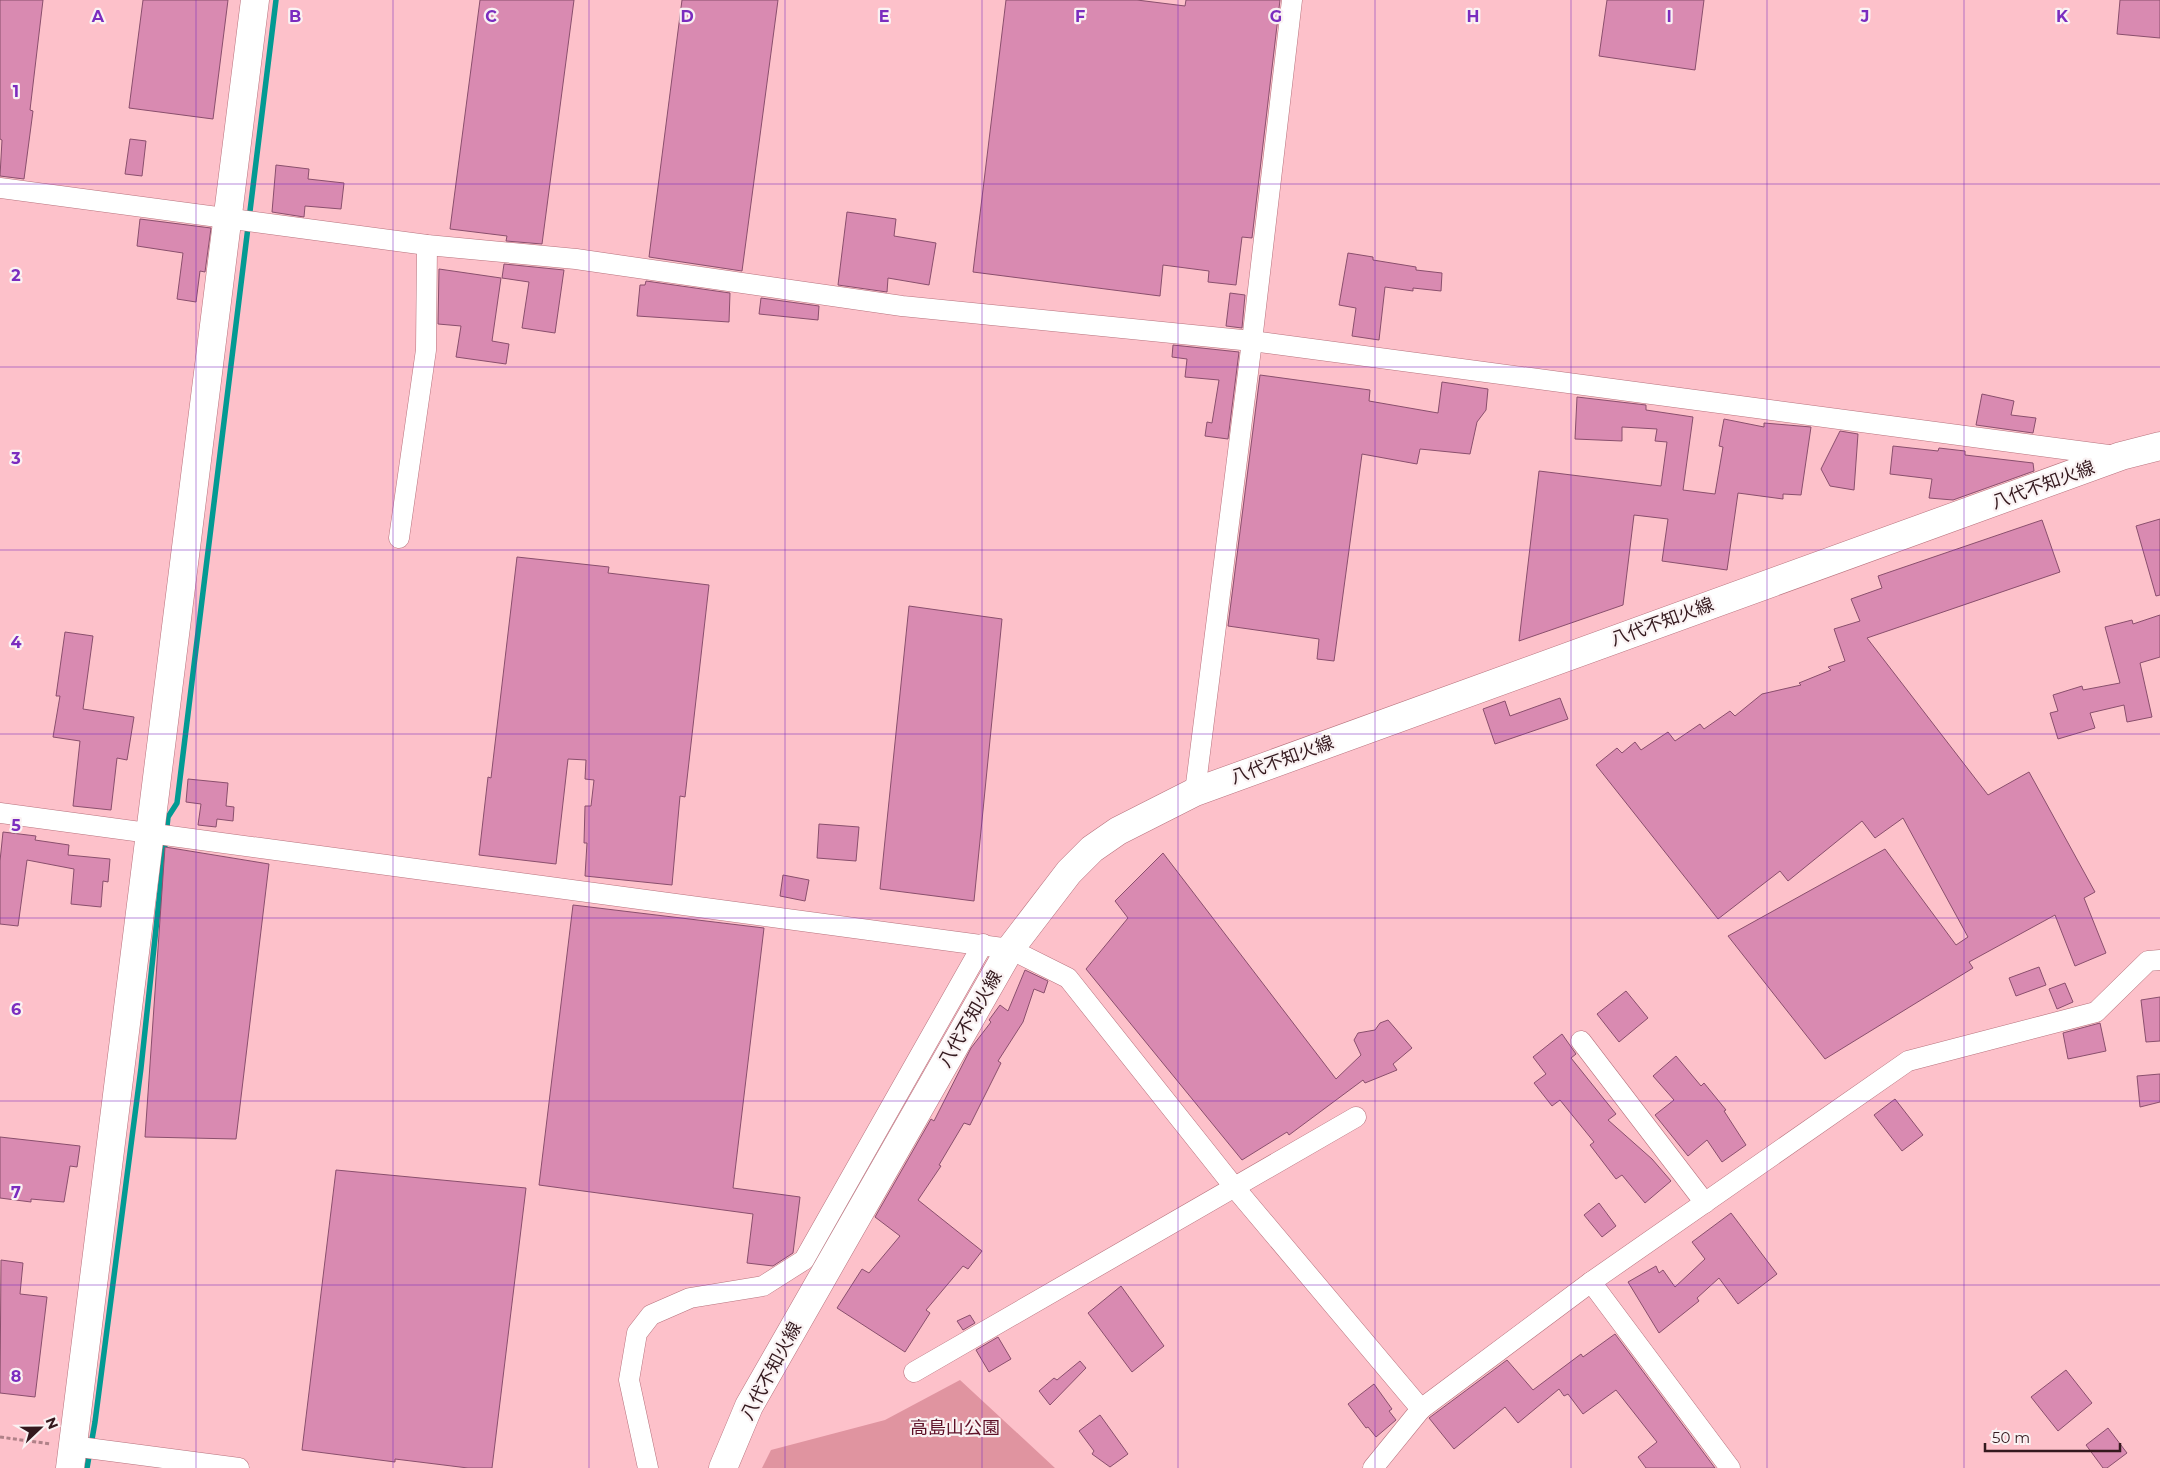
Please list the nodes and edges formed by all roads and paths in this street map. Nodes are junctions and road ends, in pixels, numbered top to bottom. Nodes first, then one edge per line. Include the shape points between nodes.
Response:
1 (255, 0) edge
2 (1292, 0) edge
3 (0, 188) edge
4 (242, 220) junction
5 (427, 245) junction
6 (1252, 342) junction
7 (2160, 446) edge
8 (2121, 456) junction
9 (399, 538) dead end
10 (1195, 792) junction
11 (0, 813) edge
12 (150, 832) junction
13 (983, 944) junction
14 (1010, 948) junction
15 (2160, 960) edge
16 (1581, 1041) dead end
17 (1356, 1117) dead end
18 (1235, 1188) junction
19 (1705, 1203) junction
20 (1592, 1282) junction
21 (914, 1372) dead end
22 (1421, 1409) junction
23 (0, 1436) edge
24 (71, 1457) edge
25 (239, 1468) edge
26 (648, 1468) edge
27 (723, 1468) edge
28 (1373, 1468) edge
29 (1730, 1468) edge

1 - 4 main road
2 - 6 street
3 - 4 street
4 - 5 street
4 - 12 main road
5 - 6 street via 576,259 902,306
5 - 9 street via 426,350
6 - 8 street
6 - 10 street
7 - 8 main road, 八代不知火線
8 - 10 main road, 八代不知火線
10 - 14 main road, 八代不知火線 via 1118,831 1092,849 1069,872
11 - 12 street
12 - 13 street
12 - 24 main road
13 - 14 street
13 - 26 street via 804,1260 763,1286 690,1298 651,1315 636,1333 629,1380
14 - 18 street via 1068,978
14 - 27 main road, 八代不知火線 via 749,1406
15 - 19 street via 2148,961 2096,1012 1908,1062
16 - 19 street
17 - 18 street
18 - 21 street
18 - 22 street
19 - 20 street
20 - 22 street
20 - 29 street
22 - 28 street
23 - 24 path
24 - 25 street

